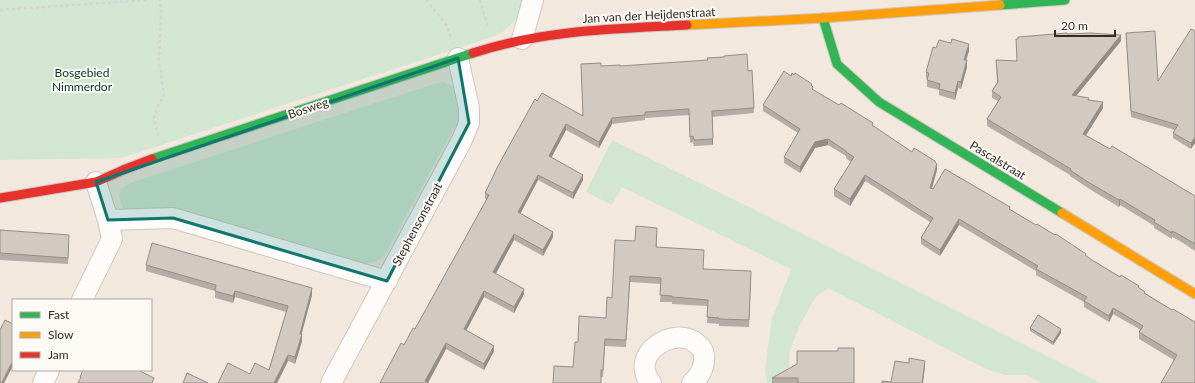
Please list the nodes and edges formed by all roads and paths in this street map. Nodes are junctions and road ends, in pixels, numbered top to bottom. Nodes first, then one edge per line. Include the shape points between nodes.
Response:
1 (146, 0) edge
2 (160, 0) edge
3 (426, 0) edge
4 (480, 0) edge
5 (533, 0) edge
6 (1064, 0) edge
7 (976, 3) edge
8 (0, 10) edge
9 (823, 18) junction
10 (522, 39) junction
11 (493, 46) junction
12 (458, 58) junction
13 (162, 156) junction
14 (96, 182) junction
15 (0, 198) edge
16 (108, 220) junction
17 (387, 281) junction
18 (1195, 294) edge
19 (82, 299) edge
20 (48, 371) edge
21 (42, 383) edge
22 (332, 383) edge
23 (651, 383) edge
24 (692, 383) edge

1 - 8 path
2 - 13 path via 159,61 164,95 154,117
3 - 12 path via 447,26
4 - 11 path
5 - 10 street
6 - 7 street, Jan van der Heijdenstraat
7 - 9 street, Jan van der Heijdenstraat
9 - 10 street, Jan van der Heijdenstraat via 585,30
9 - 18 street, Pascalstraat via 838,64 879,102
10 - 11 street, Bosweg
11 - 12 street, Bosweg
12 - 13 street, Bosweg
12 - 17 street, Stephensonstraat via 469,123
13 - 14 street, Bosweg
14 - 15 street, Bosweg
14 - 16 street
16 - 17 street via 173,218
16 - 19 street via 112,239
17 - 22 street, Stephensonstraat
20 - 21 street
23 - 24 street via 644,372 645,363 653,348 673,338 683,337 700,346 704,354 702,369

